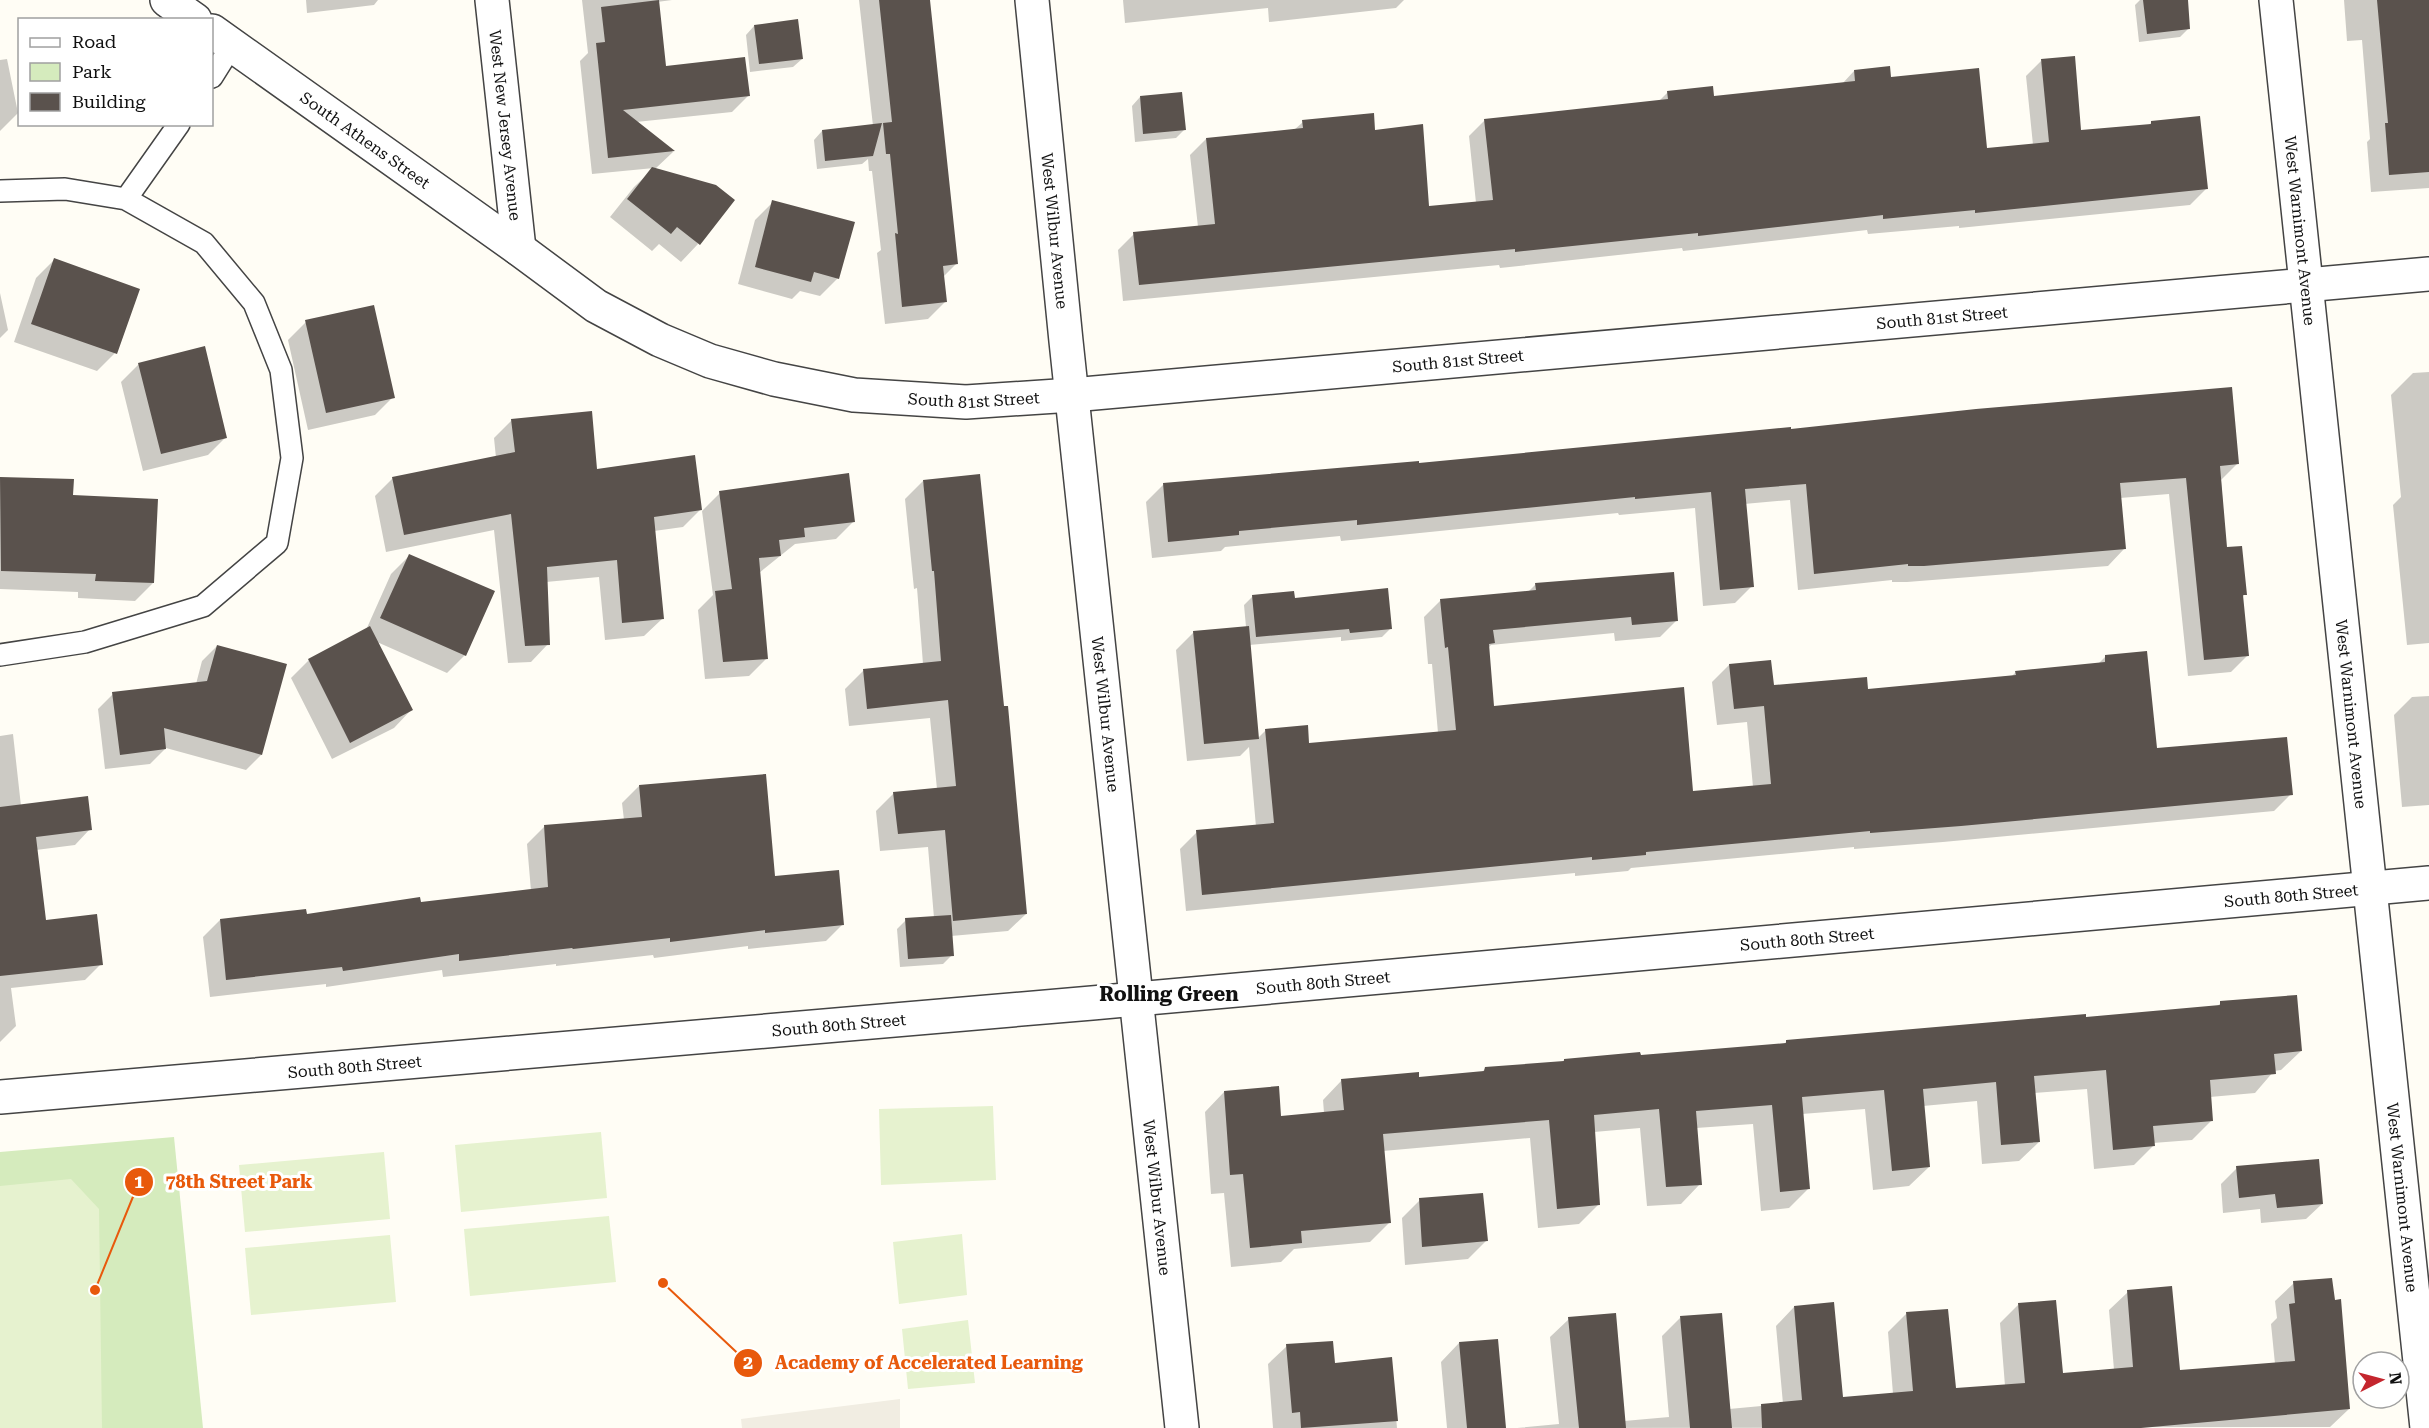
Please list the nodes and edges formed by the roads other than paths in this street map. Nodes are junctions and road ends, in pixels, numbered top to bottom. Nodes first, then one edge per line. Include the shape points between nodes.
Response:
1 (167, 0) edge
2 (492, 0) edge
3 (1032, 0) edge
4 (2276, 0) edge
5 (192, 18) edge
6 (222, 38) edge
7 (213, 73) edge
8 (178, 126) edge
9 (0, 191) edge
10 (126, 199) junction
11 (519, 249) junction
12 (2429, 274) edge
13 (2305, 285) junction
14 (1072, 395) junction
15 (0, 656) edge
16 (2429, 883) edge
17 (2369, 888) junction
18 (1136, 999) junction
19 (0, 1097) edge
20 (1182, 1428) edge
21 (2427, 1428) edge

1 - 5 street
2 - 11 street, West New Jersey Avenue
3 - 14 street, West Wilbur Avenue
4 - 13 street, West Warnimont Avenue
6 - 7 lane
6 - 11 street, South Athens Street
8 - 10 lane
9 - 10 lane via 65,189
10 - 15 lane via 204,243 254,303 281,370 292,458 277,543 203,606 85,642
11 - 14 street, South 81st Street via 596,306 660,340 710,361 774,379 854,395 966,402
12 - 13 street, South 81st Street
13 - 14 street, South 81st Street
13 - 17 street, West Warnimont Avenue
14 - 18 street, West Wilbur Avenue
16 - 17 street, South 80th Street
17 - 18 street, South 80th Street
17 - 21 street, West Warnimont Avenue
18 - 19 street, South 80th Street
18 - 20 street, West Wilbur Avenue

